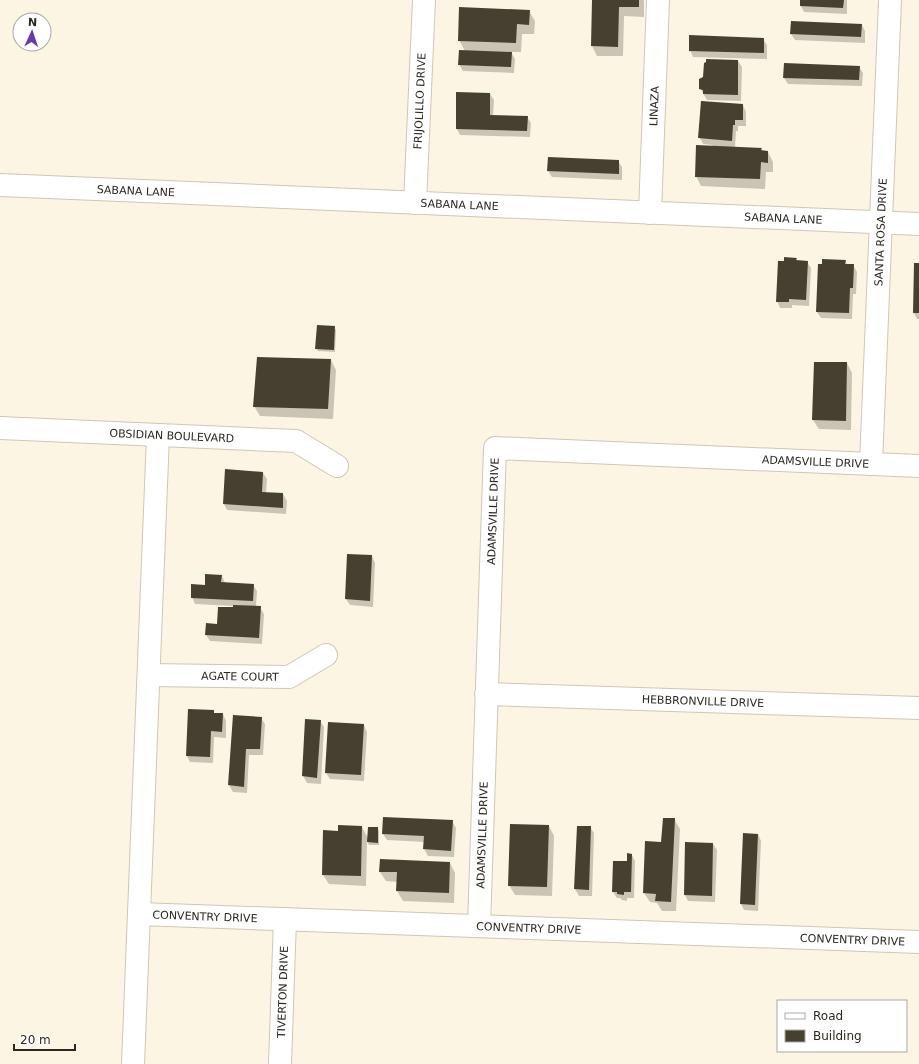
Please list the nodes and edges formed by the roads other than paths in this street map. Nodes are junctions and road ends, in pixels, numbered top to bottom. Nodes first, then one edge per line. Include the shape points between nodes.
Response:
1 (424, 0) edge
2 (658, 0) edge
3 (890, 0) edge
4 (0, 185) edge
5 (415, 203) junction
6 (650, 213) junction
7 (881, 223) junction
8 (919, 224) edge
9 (0, 428) edge
10 (158, 435) junction
11 (871, 464) junction
12 (337, 466) dead end
13 (919, 466) edge
14 (326, 655) dead end
15 (149, 675) junction
16 (486, 694) junction
17 (919, 708) edge
18 (139, 914) junction
19 (285, 919) junction
20 (479, 926) junction
21 (919, 942) edge
22 (133, 1064) edge
23 (280, 1064) edge

1 - 5 street, FRIJOLILLO DRIVE
2 - 6 street, LINAZA
3 - 7 street, SANTA ROSA DRIVE
4 - 5 street, SABANA LANE
5 - 6 street, SABANA LANE
6 - 7 street, SABANA LANE
7 - 8 street, SABANA LANE
7 - 11 street, SANTA ROSA DRIVE
9 - 10 street, OBSIDIAN BOULEVARD
10 - 12 street, OBSIDIAN BOULEVARD via 296,441
10 - 15 street
11 - 13 street, ADAMSVILLE DRIVE
11 - 16 street, ADAMSVILLE DRIVE via 495,448
14 - 15 street, AGATE COURT via 289,677
15 - 18 street
16 - 17 street, HEBBRONVILLE DRIVE
16 - 20 street, ADAMSVILLE DRIVE
18 - 19 street, CONVENTRY DRIVE
18 - 22 street
19 - 20 street, CONVENTRY DRIVE
19 - 23 street, TIVERTON DRIVE
20 - 21 street, CONVENTRY DRIVE

